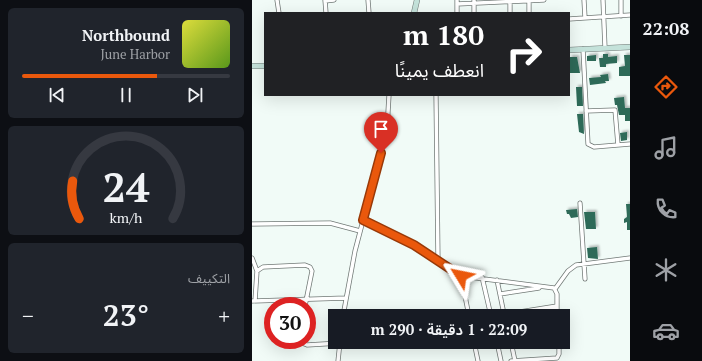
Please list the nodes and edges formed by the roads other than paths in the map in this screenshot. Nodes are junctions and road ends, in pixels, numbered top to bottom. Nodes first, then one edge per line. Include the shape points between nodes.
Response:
1 (277, 0) edge
2 (325, 0) edge
3 (334, 0) edge
4 (368, 0) edge
5 (417, 0) edge
6 (544, 0) edge
7 (584, 0) edge
8 (603, 0) edge
9 (621, 0) edge
10 (510, 1) edge
11 (529, 1) edge
12 (457, 2) edge
13 (474, 2) edge
14 (279, 12) edge
15 (326, 12) edge
16 (368, 12) edge
17 (414, 12) edge
18 (510, 12) edge
19 (529, 12) edge
20 (630, 15) edge
21 (621, 16) junction
22 (605, 17) junction
23 (585, 18) junction
24 (570, 19) edge
25 (630, 47) edge
26 (605, 48) junction
27 (582, 49) junction
28 (570, 50) edge
29 (252, 66) edge
30 (264, 66) edge
31 (389, 96) edge
32 (436, 96) edge
33 (586, 111) junction
34 (630, 144) edge
35 (618, 145) junction
36 (580, 203) dead end
37 (363, 220) junction
38 (252, 224) edge
39 (360, 230) junction
40 (252, 258) edge
41 (630, 258) edge
42 (438, 259) junction
43 (585, 264) junction
44 (256, 270) junction
45 (461, 276) junction
46 (482, 277) junction
47 (585, 279) dead end
48 (497, 280) junction
49 (254, 284) edge
50 (543, 287) junction
51 (555, 289) junction
52 (500, 294) junction
53 (306, 297) edge
54 (346, 298) junction
55 (316, 299) edge
56 (253, 301) edge
57 (264, 301) edge
58 (557, 306) joint
59 (344, 309) edge
60 (468, 309) edge
61 (490, 309) edge
62 (503, 309) edge
63 (539, 309) edge
64 (316, 343) edge
65 (328, 343) edge
66 (339, 349) edge
67 (475, 349) edge
68 (498, 349) edge
69 (512, 349) edge
70 (559, 349) edge
71 (556, 360) edge
72 (338, 361) edge
73 (478, 361) edge
74 (501, 361) edge
75 (511, 361) edge
76 (515, 361) edge

1 - 14 street
2 - 3 street
2 - 15 street
4 - 16 street
5 - 17 street
6 - 11 street
7 - 23 street
8 - 22 street
9 - 21 street
10 - 11 street
10 - 13 street
10 - 18 street
11 - 19 street
12 - 13 street
20 - 21 street
21 - 22 street
22 - 23 street
22 - 26 street
23 - 24 street
25 - 26 street
26 - 27 street
27 - 28 street
27 - 33 street
29 - 30 street
31 - 37 street via 387,129
32 - 42 street
33 - 35 street via 587,141 590,146
33 - 35 street via 615,110
34 - 35 street
36 - 43 street
37 - 39 street
37 - 42 street
38 - 39 street via 330,223
39 - 54 street
40 - 44 street
41 - 43 street
42 - 45 street
43 - 47 street
43 - 51 street via 571,268
44 - 49 street
44 - 53 street via 263,267 308,265 312,271
45 - 46 street
45 - 60 street
46 - 48 street
46 - 61 street
48 - 50 street
48 - 52 street
49 - 56 street
50 - 51 street
50 - 52 street
51 - 58 street
52 - 62 street
54 - 55 street
54 - 59 street
56 - 57 street
58 - 63 street
64 - 65 street
66 - 72 street
67 - 73 street
68 - 74 street
69 - 76 street
70 - 71 street
71 - 76 street
75 - 76 street

